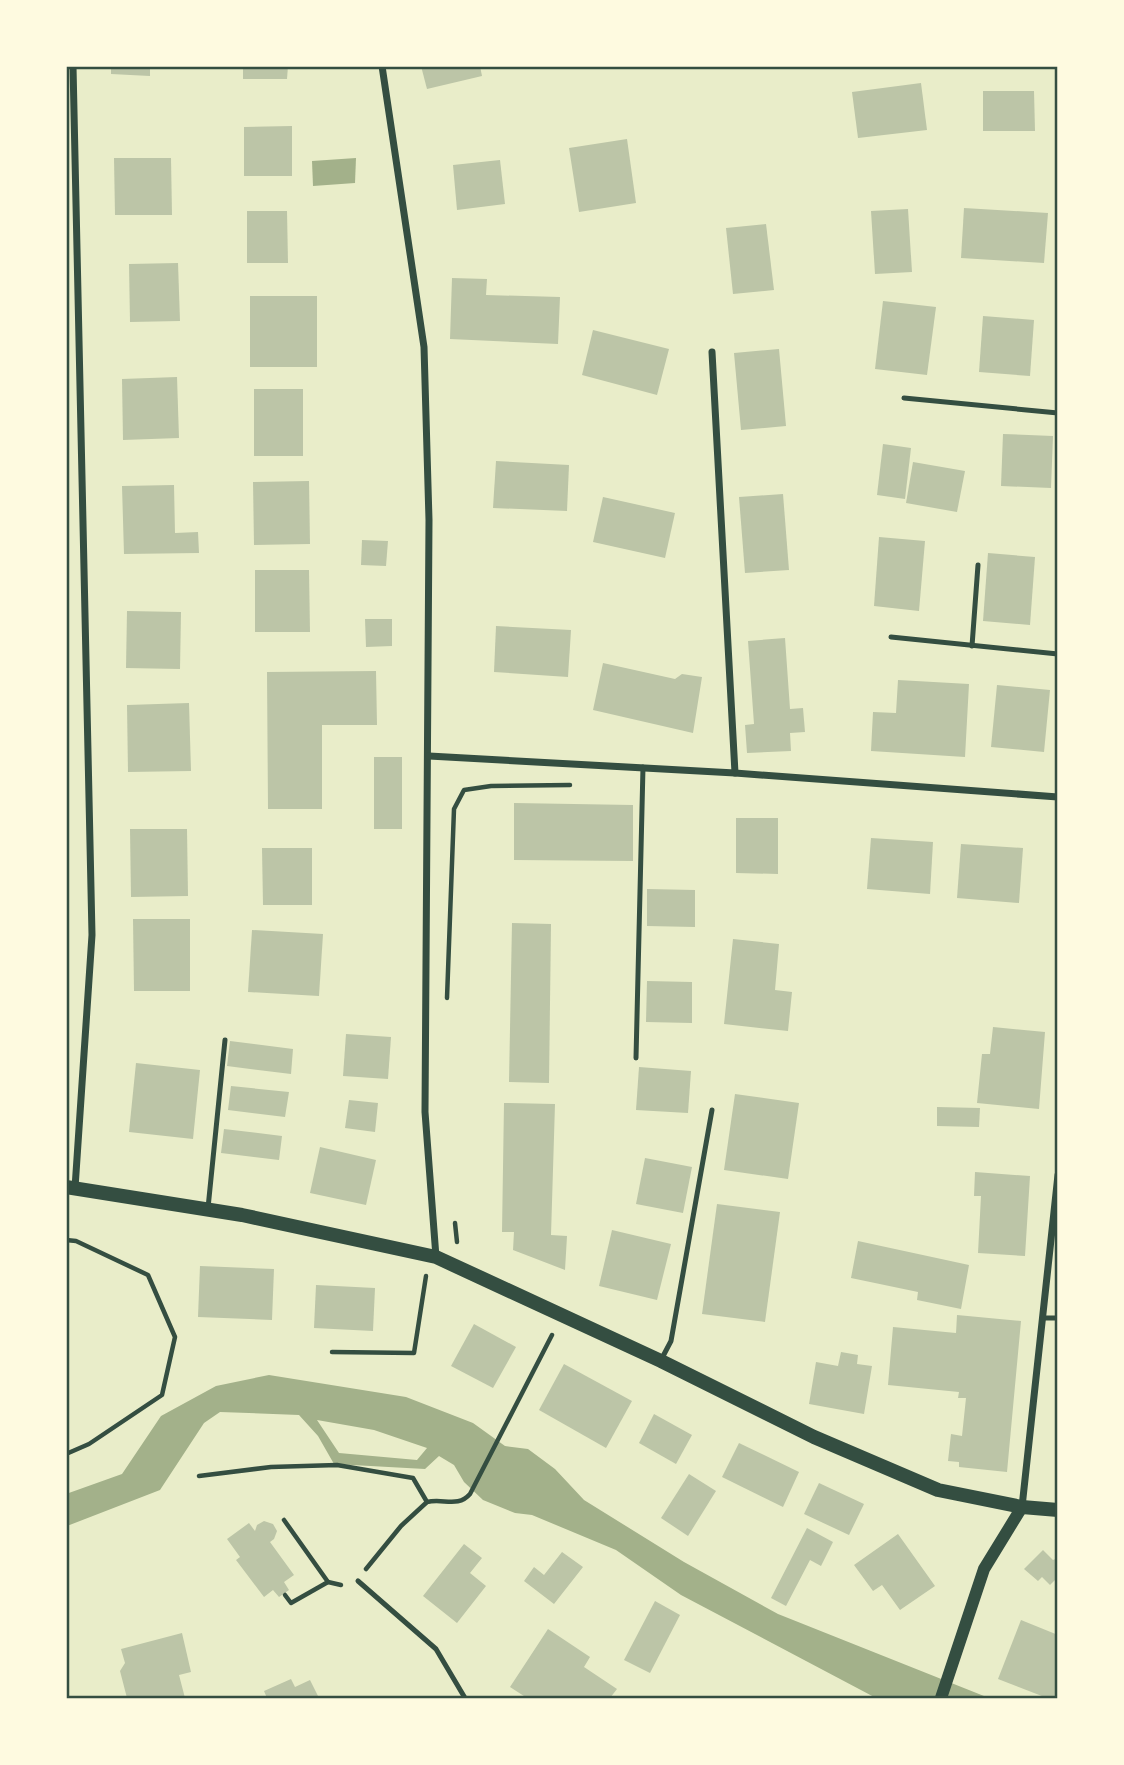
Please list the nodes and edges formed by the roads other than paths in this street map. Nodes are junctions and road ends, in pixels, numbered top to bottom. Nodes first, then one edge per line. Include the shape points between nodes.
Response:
1 (73, 66) edge
2 (382, 66) edge
3 (712, 352) dead end
4 (904, 398) dead end
5 (1058, 413) edge
6 (978, 565) dead end
7 (891, 637) dead end
8 (972, 646) junction
9 (1058, 654) edge
10 (429, 756) junction
11 (642, 767) junction
12 (735, 773) junction
13 (1058, 797) edge
14 (225, 1040) dead end
15 (636, 1058) dead end
16 (712, 1110) dead end
17 (1058, 1175) edge
18 (71, 1188) edge
19 (208, 1209) junction
20 (436, 1257) junction
21 (1042, 1318) junction
22 (1058, 1318) edge
23 (661, 1361) junction
24 (1022, 1507) junction
25 (1058, 1510) edge
26 (358, 1581) road end
27 (465, 1699) edge
28 (941, 1699) edge

1 - 18 street via 92,935
2 - 10 street via 425,348
3 - 12 street
4 - 5 lane
6 - 8 lane
7 - 8 lane
8 - 9 lane
10 - 11 street
10 - 20 street via 425,1112
11 - 12 street
11 - 15 lane
12 - 13 street
14 - 19 lane
16 - 23 lane via 671,1341
17 - 21 street
18 - 19 main road
19 - 20 main road
20 - 23 main road
21 - 22 lane
21 - 24 street
23 - 24 main road via 814,1437 938,1490
24 - 25 main road
24 - 28 street via 984,1569
26 - 27 lane via 436,1649

